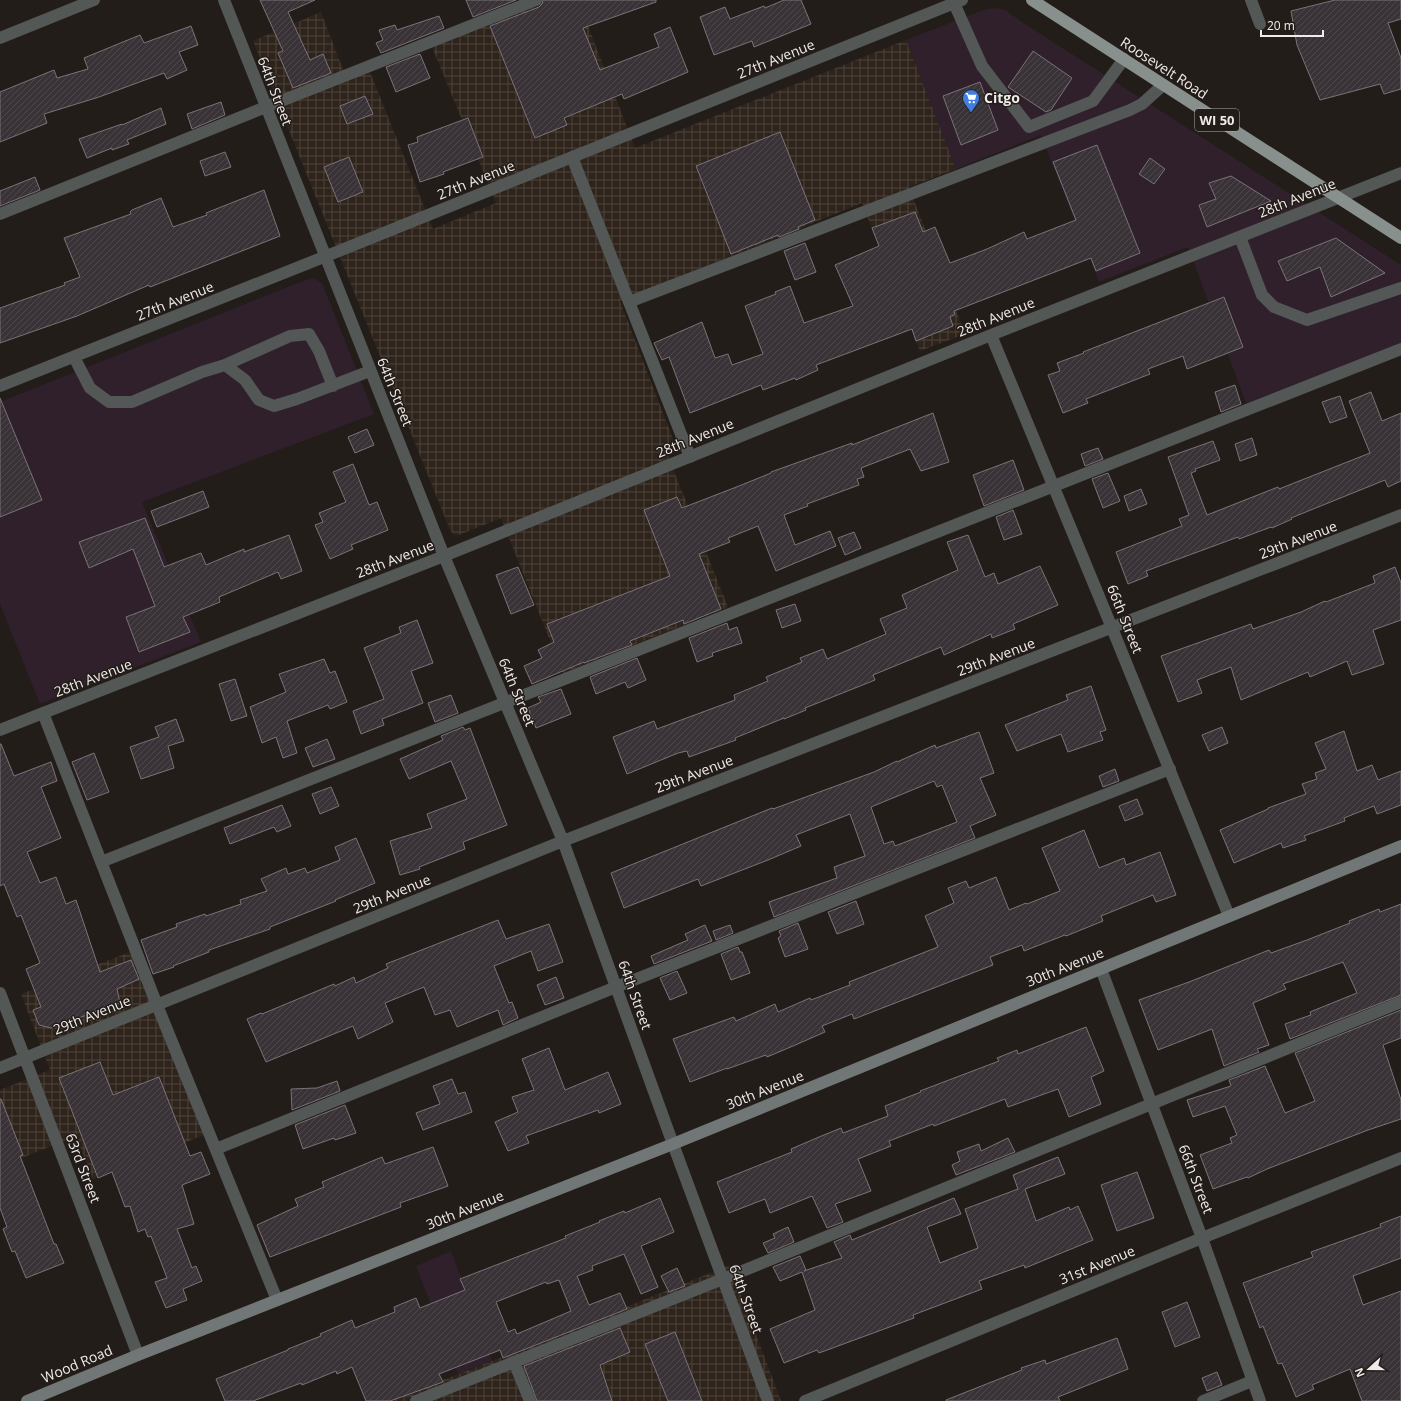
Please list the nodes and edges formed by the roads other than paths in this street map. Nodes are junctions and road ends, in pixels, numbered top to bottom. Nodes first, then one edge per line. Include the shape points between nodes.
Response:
1 (94, 0) edge
2 (224, 0) edge
3 (536, 0) edge
4 (1035, 0) edge
5 (1251, 0) edge
6 (958, 2) edge
7 (1260, 24) dead end
8 (0, 38) edge
9 (1124, 59) junction
10 (1163, 85) junction
11 (266, 107) junction
12 (572, 157) junction
13 (1401, 173) edge
14 (1338, 198) junction
15 (0, 214) edge
16 (1240, 237) junction
17 (1401, 238) edge
18 (324, 257) junction
19 (1401, 288) edge
20 (629, 302) junction
21 (991, 335) junction
22 (1401, 349) edge
23 (74, 357) junction
24 (225, 365) junction
25 (370, 371) junction
26 (0, 386) edge
27 (333, 386) junction
28 (690, 457) junction
29 (1054, 486) junction
30 (1401, 515) edge
31 (444, 556) junction
32 (1112, 628) junction
33 (505, 702) junction
34 (44, 713) junction
35 (0, 730) edge
36 (1170, 769) junction
37 (563, 841) junction
38 (1401, 846) edge
39 (101, 862) junction
40 (1229, 916) junction
41 (1100, 969) junction
42 (616, 987) junction
43 (0, 993) edge
44 (1401, 1002) edge
45 (157, 1004) junction
46 (25, 1058) junction
47 (0, 1068) edge
48 (1151, 1104) junction
49 (673, 1144) junction
50 (216, 1149) junction
51 (1401, 1158) edge
52 (1202, 1238) junction
53 (723, 1279) junction
54 (277, 1300) junction
55 (138, 1355) junction
56 (514, 1362) junction
57 (1252, 1381) junction
58 (27, 1401) edge
59 (416, 1401) edge
60 (530, 1401) edge
61 (768, 1401) edge
62 (804, 1401) edge
63 (1202, 1401) edge
64 (1260, 1401) edge

1 - 8 street
2 - 11 street, 64th Street
3 - 11 street
4 - 9 main road, Roosevelt Road / WI 50
5 - 7 street
6 - 9 street via 982,66 1028,127 1093,101
6 - 12 street, 27th Avenue
9 - 10 main road, Roosevelt Road / WI 50
10 - 14 main road, Roosevelt Road / WI 50
10 - 20 street via 1142,104 1130,110
11 - 15 street
11 - 18 street, 64th Street
12 - 18 street, 27th Avenue
12 - 20 street
13 - 14 street, 28th Avenue
14 - 16 street, 28th Avenue
14 - 17 main road, Roosevelt Road / WI 50
16 - 19 street via 1262,295 1274,307 1307,320
16 - 21 street, 28th Avenue
18 - 23 street, 27th Avenue
18 - 25 street, 64th Street
20 - 28 street
21 - 28 street, 28th Avenue
21 - 29 street, 66th Street
22 - 29 street
23 - 24 street via 90,388 109,402 132,402
23 - 26 street, 27th Avenue
24 - 27 street via 245,380 259,400 274,406
24 - 27 street via 290,336 309,334
25 - 27 street
25 - 31 street, 64th Street
28 - 31 street, 28th Avenue
29 - 32 street, 66th Street
29 - 33 street
30 - 32 street, 29th Avenue
31 - 33 street, 64th Street
31 - 34 street, 28th Avenue
32 - 36 street, 66th Street
32 - 37 street, 29th Avenue
33 - 37 street, 64th Street
33 - 39 street
34 - 35 street, 28th Avenue
34 - 39 street
36 - 40 street, 66th Street
36 - 42 street
37 - 42 street, 64th Street
37 - 45 street, 29th Avenue
38 - 40 street, 30th Avenue
39 - 45 street
40 - 41 street, 30th Avenue
41 - 48 street, 66th Street
41 - 49 street, 30th Avenue
42 - 49 street, 64th Street
42 - 50 street
43 - 46 street, 63rd Street
44 - 48 street
45 - 46 street, 29th Avenue
45 - 50 street
46 - 47 street, 29th Avenue
46 - 55 street, 63rd Street
48 - 52 street, 66th Street
48 - 53 street
49 - 53 street, 64th Street
49 - 54 street, 30th Avenue
50 - 54 street
51 - 52 street, 31st Avenue
52 - 57 street, 66th Street
52 - 62 street, 31st Avenue
53 - 56 street
53 - 61 street, 64th Street
54 - 55 street, 30th Avenue
55 - 58 street, Wood Road
56 - 59 street
56 - 60 street
57 - 63 street
57 - 64 street, 66th Street

